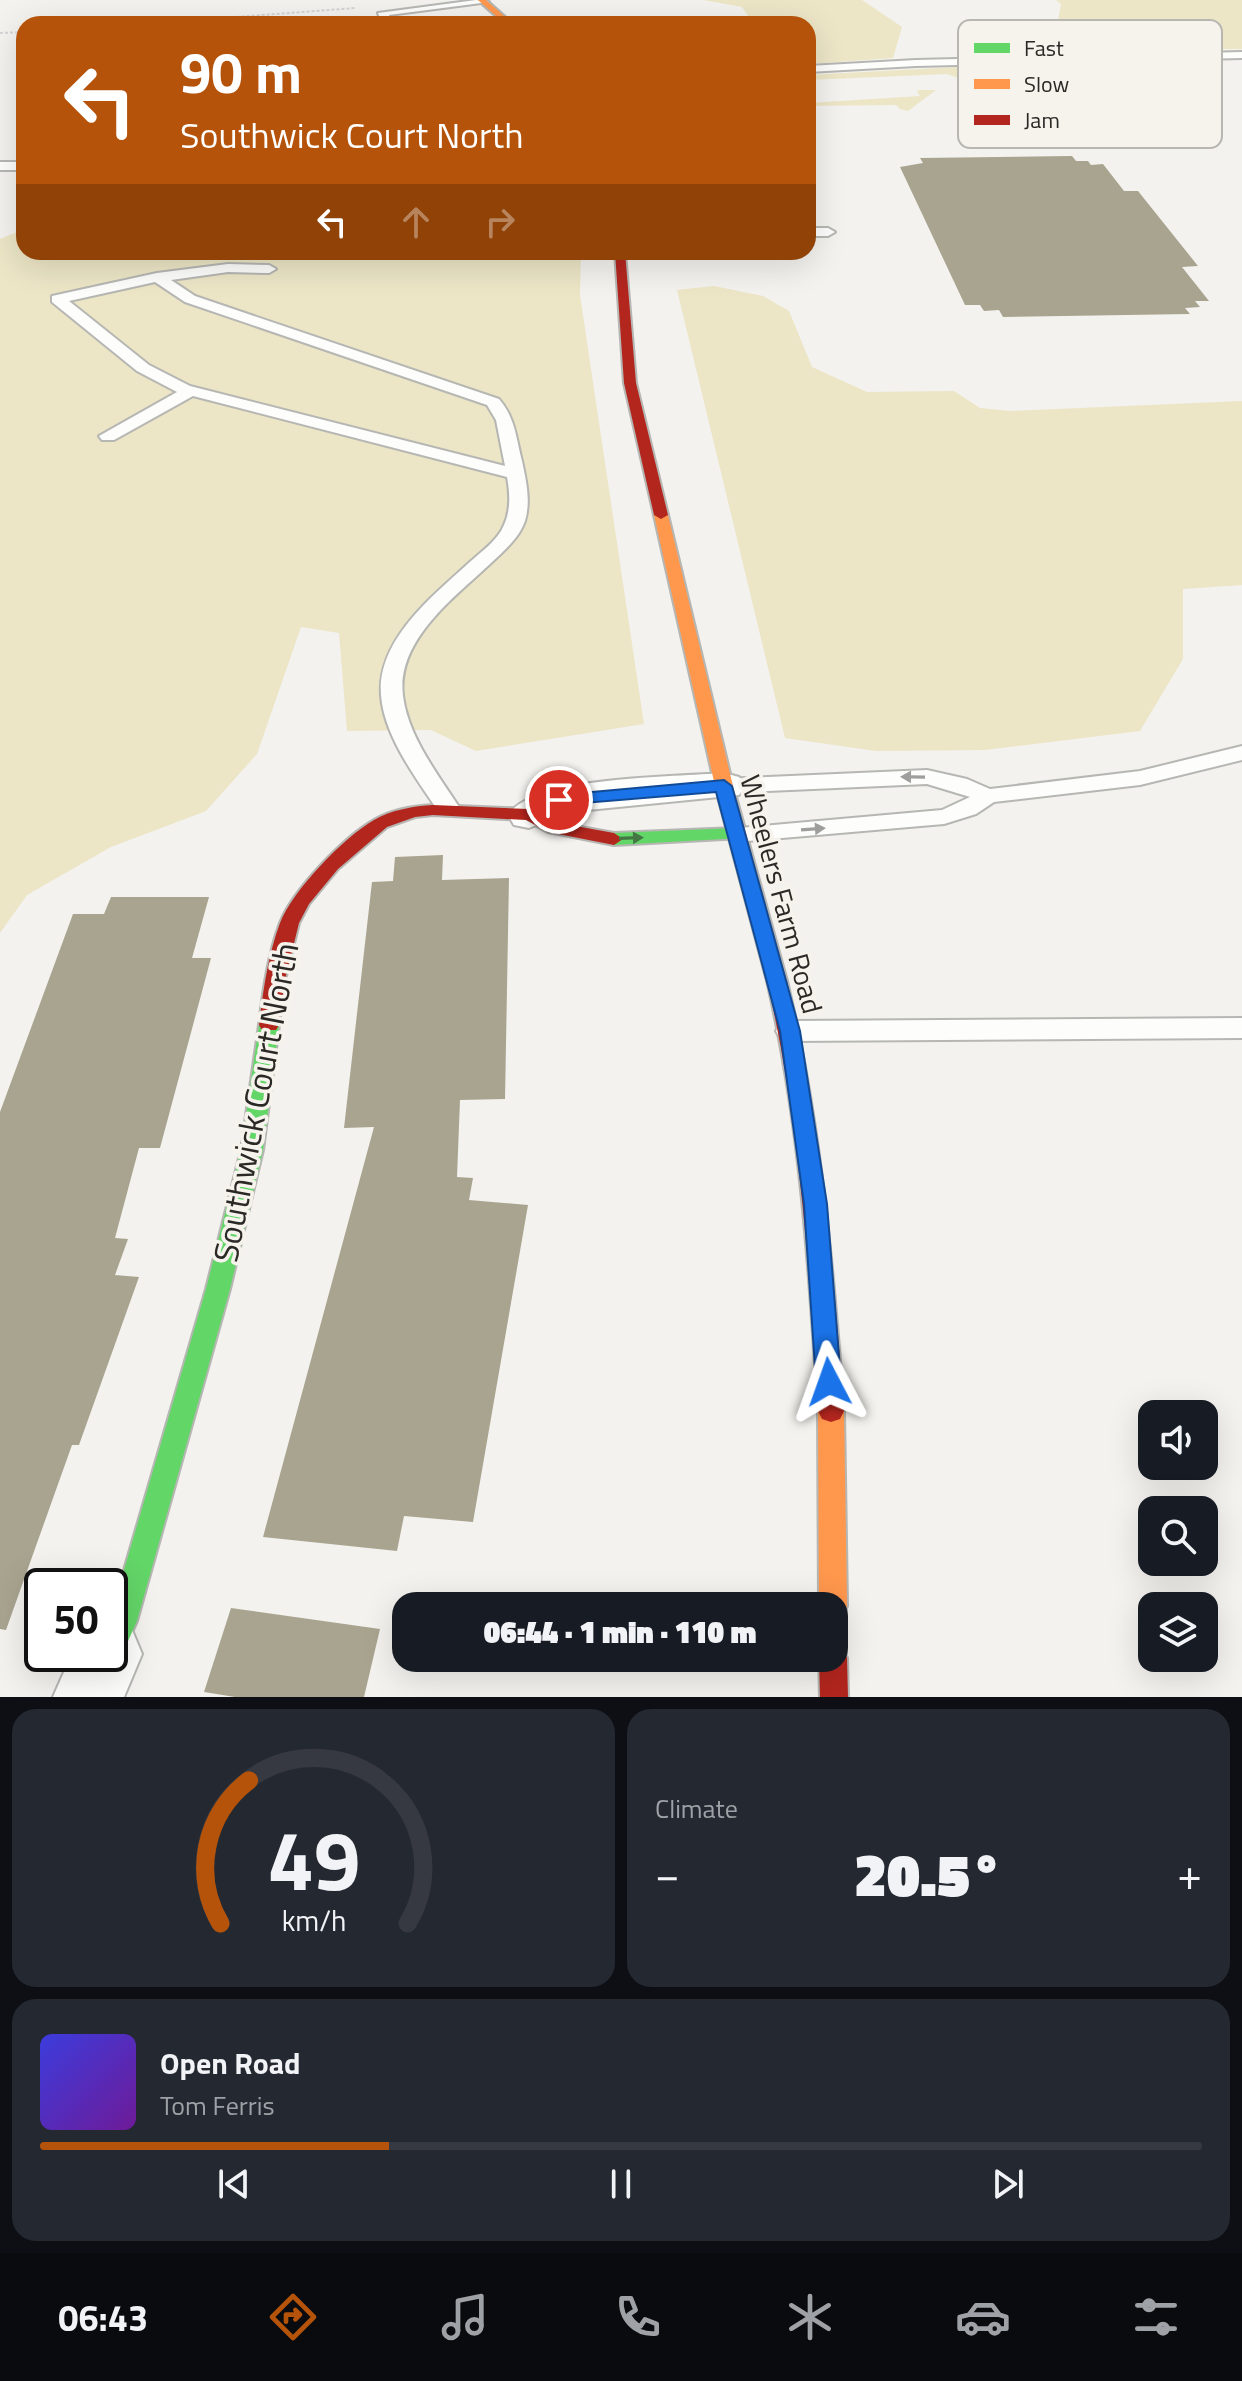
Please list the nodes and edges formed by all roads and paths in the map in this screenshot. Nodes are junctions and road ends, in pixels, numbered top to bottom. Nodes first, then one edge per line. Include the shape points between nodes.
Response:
1 (483, 1) edge
2 (383, 13) junction
3 (247, 16) edge
4 (384, 16) edge
5 (500, 16) edge
6 (1222, 55) edge
7 (1242, 55) edge
8 (958, 62) edge
9 (816, 69) edge
10 (816, 232) edge
11 (828, 232) dead end
12 (621, 260) edge
13 (269, 269) dead end
14 (157, 277) junction
15 (190, 391) junction
16 (108, 436) dead end
17 (516, 474) junction
18 (1242, 753) edge
19 (724, 786) junction
20 (988, 796) junction
21 (449, 810) junction
22 (529, 815) junction
23 (736, 834) junction
24 (1242, 1028) edge
25 (790, 1031) junction
26 (833, 1592) edge
27 (128, 1602) edge
28 (99, 1672) edge
29 (833, 1672) edge
30 (88, 1697) edge
31 (834, 1697) edge

1 - 2 lane
1 - 5 main road
2 - 3 path via 378,6
2 - 4 lane
6 - 7 lane
8 - 9 lane
10 - 11 lane
12 - 19 main road, Wheelers Farm Road via 630,383
13 - 14 lane
14 - 15 lane via 57,299 143,368
14 - 17 lane via 190,299 493,402 503,411
15 - 16 lane
15 - 17 lane
17 - 21 lane via 518,507 512,529 419,622 397,660 391,696 409,743
18 - 20 lane via 1140,778
20 -> 19 lane via 927,777
19 - 22 street, Southwick Court North via 559,800
19 - 23 main road, Wheelers Farm Road
23 -> 20 lane via 915,822 968,809
21 - 22 main road, Southwick Court North
21 - 27 main road, Southwick Court North via 413,812 381,823 332,865 290,923 274,984 252,1150
22 -> 23 main road, Southwick Court North via 554,828 614,839
23 - 25 main road, Wheelers Farm Road
24 - 25 lane
25 - 26 main road, Wheelers Farm Road via 817,1220 833,1441
28 - 30 street, Southwick Court North
29 - 31 main road

